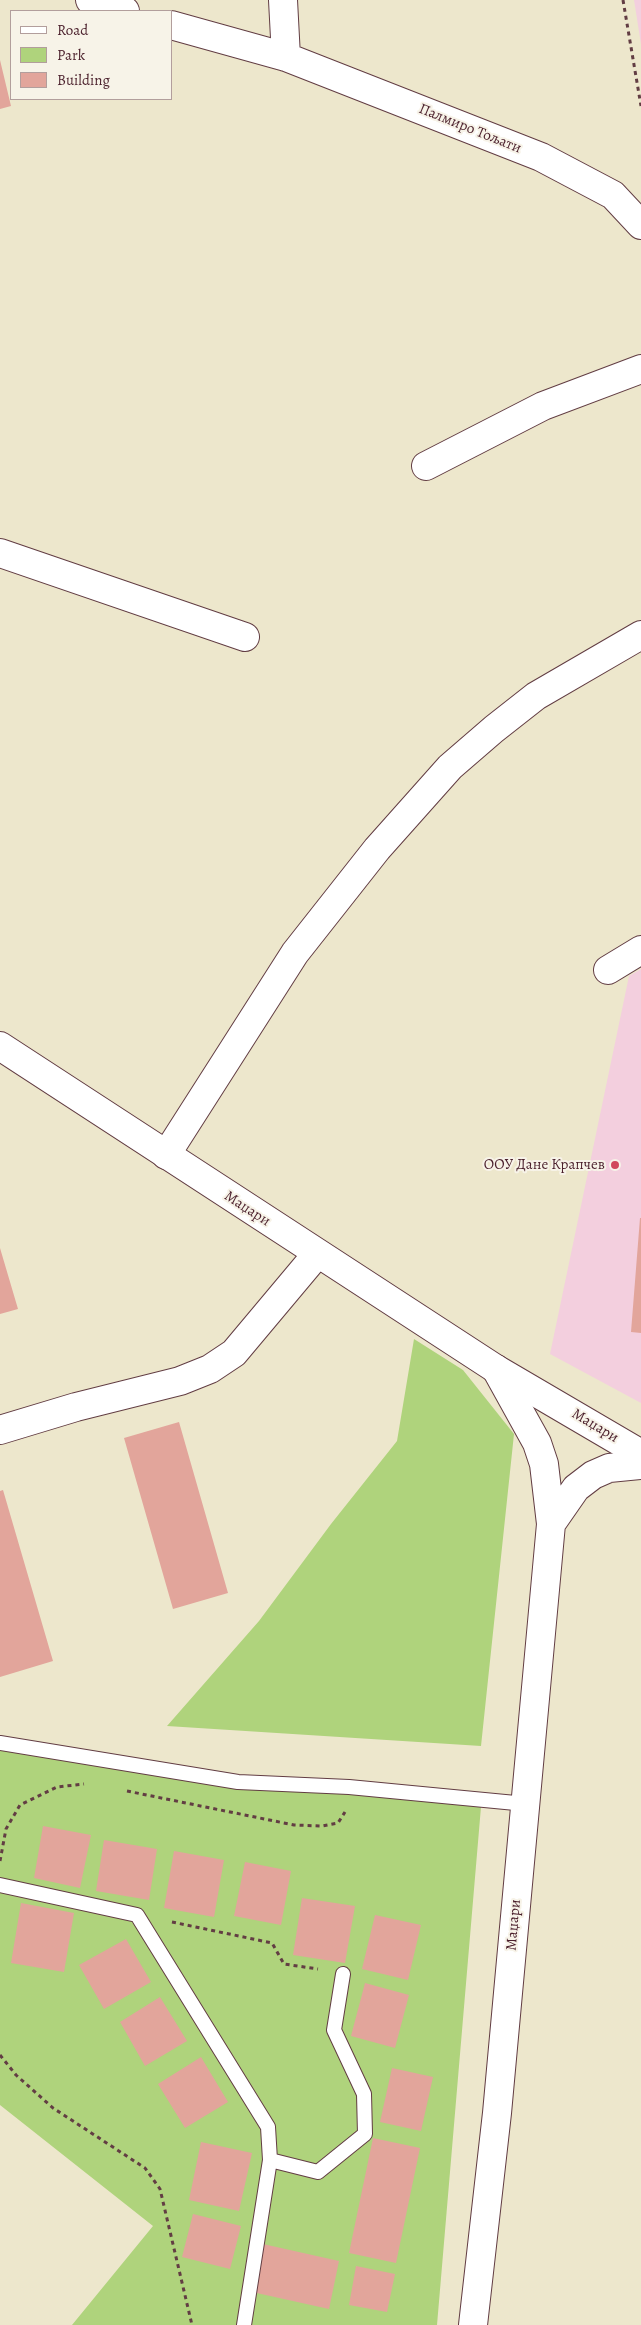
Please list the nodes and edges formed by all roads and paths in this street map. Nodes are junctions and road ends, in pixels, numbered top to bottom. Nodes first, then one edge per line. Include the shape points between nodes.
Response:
1 (90, 0) edge
2 (283, 0) edge
3 (623, 0) edge
4 (122, 10) edge
5 (172, 26) edge
6 (286, 57) junction
7 (641, 106) edge
8 (641, 225) edge
9 (641, 369) edge
10 (426, 466) dead end
11 (0, 553) edge
12 (641, 635) edge
13 (245, 637) dead end
14 (641, 950) edge
15 (608, 970) dead end
16 (0, 1046) edge
17 (166, 1155) junction
18 (317, 1254) junction
19 (496, 1369) junction
20 (0, 1430) edge
21 (641, 1454) edge
22 (641, 1465) edge
23 (551, 1524) junction
24 (0, 1742) edge
25 (88, 1784) dead end
26 (349, 1787) junction
27 (125, 1791) dead end
28 (526, 1804) junction
29 (0, 1864) edge
30 (0, 1885) edge
31 (137, 1915) junction
32 (343, 1974) joint
33 (0, 2055) edge
34 (270, 2160) junction
35 (192, 2325) edge
36 (244, 2325) edge
37 (473, 2325) edge

1 - 4 street
2 - 6 street
3 - 7 path
5 - 6 street, Палмиро Тољати
6 - 8 street, Палмиро Тољати via 541,157 613,195
9 - 10 street via 543,406
11 - 13 street
12 - 17 street via 536,696 450,767 377,849 295,953
14 - 15 street
16 - 17 street, Маџари
17 - 18 street, Маџари
18 - 19 street, Маџари
18 - 20 street via 234,1354 210,1369 180,1381
19 - 21 street, Маџари
19 - 23 street, Маџари via 536,1442 544,1464
22 - 23 street, Маџари via 609,1468 594,1475 576,1488
23 - 28 street, Маџари
24 - 26 lane via 238,1782
25 - 29 path via 57,1787 20,1805 6,1829
26 - 27 path via 347,1807 338,1823 322,1826 294,1825
26 - 28 lane
28 - 37 street, Маџари
30 - 31 lane
31 - 32 path via 272,1943 284,1964
31 - 34 lane via 268,2127
32 - 34 lane via 334,2030 364,2094 365,2134 318,2172
33 - 35 path via 16,2075 53,2108 145,2168 160,2189
34 - 36 lane

